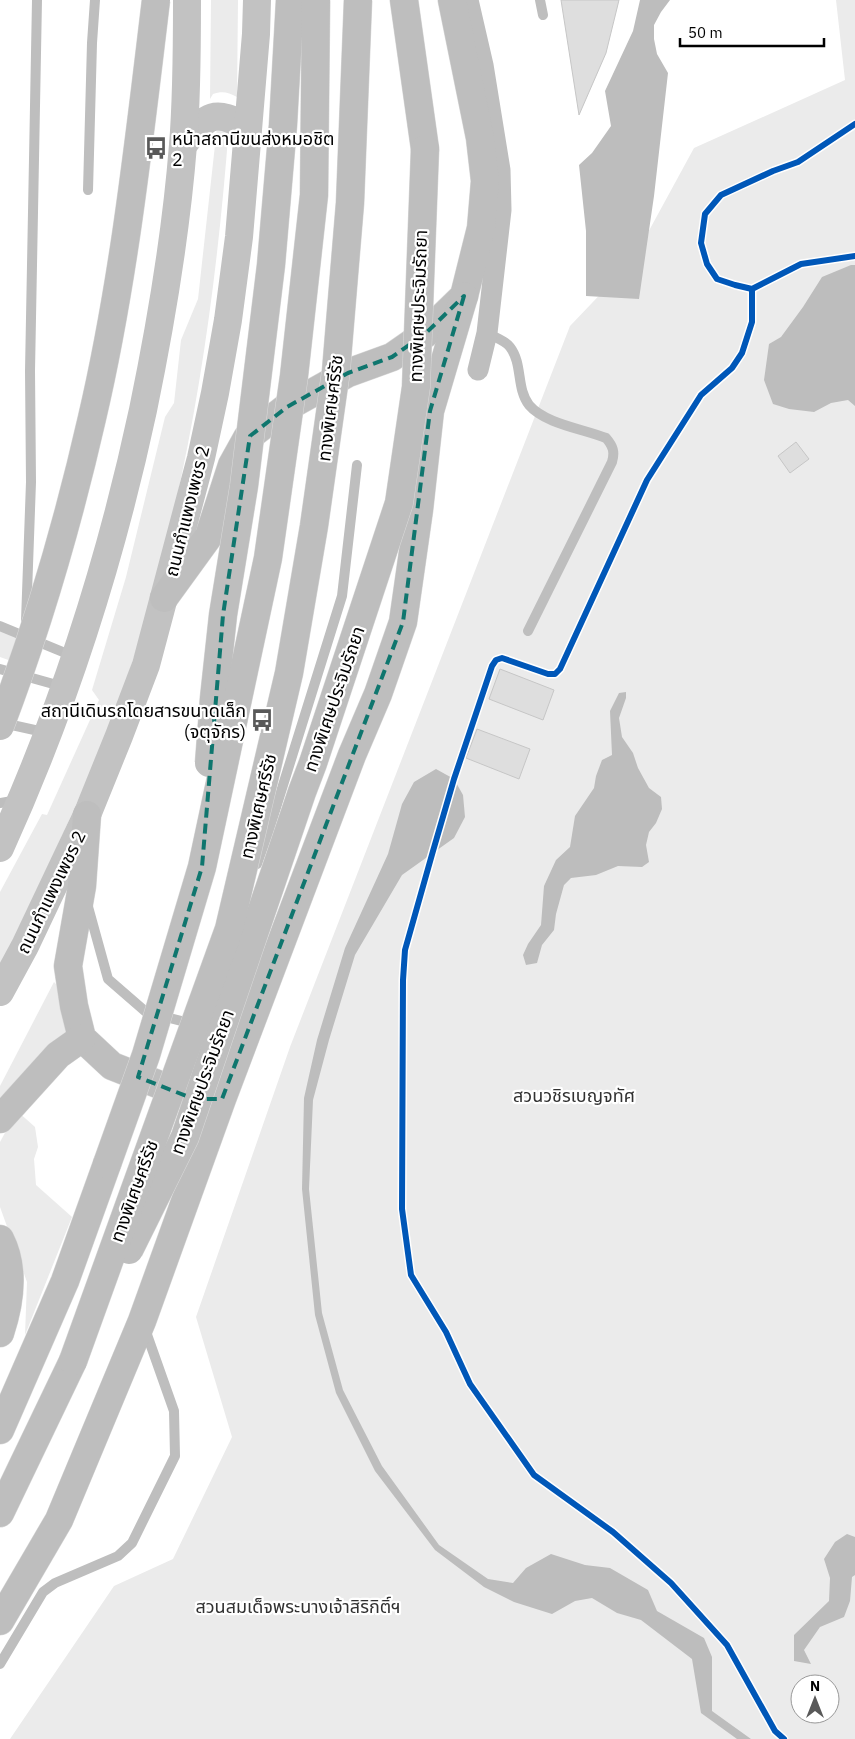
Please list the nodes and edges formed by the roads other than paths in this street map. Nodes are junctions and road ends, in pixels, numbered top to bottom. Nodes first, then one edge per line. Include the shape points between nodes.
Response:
1 (37, 0) edge
2 (95, 0) edge
3 (156, 0) edge
4 (187, 0) edge
5 (257, 0) edge
6 (290, 0) edge
7 (316, 0) edge
8 (358, 0) edge
9 (404, 0) edge
10 (452, 0) edge
11 (468, 0) edge
12 (540, 0) edge
13 (542, 16) dead end
14 (248, 128) junction
15 (183, 144) junction
16 (88, 190) dead end
17 (464, 296) junction
18 (488, 333) junction
19 (478, 370) dead end
20 (357, 465) dead end
21 (164, 598) junction
22 (0, 626) edge
23 (528, 631) dead end
24 (25, 637) junction
25 (76, 657) junction
26 (0, 669) edge
27 (66, 688) junction
28 (0, 724) edge
29 (49, 733) junction
30 (11, 801) edge
31 (87, 816) junction
32 (0, 848) edge
33 (202, 867) junction
34 (82, 886) junction
35 (0, 992) edge
36 (206, 1027) junction
37 (82, 1038) junction
38 (234, 1042) junction
39 (222, 1099) junction
40 (0, 1119) edge
41 (0, 1239) edge
42 (142, 1321) junction
43 (0, 1333) edge
44 (73, 1361) junction
45 (0, 1430) edge
46 (0, 1512) edge
47 (0, 1621) edge
48 (0, 1664) edge

1 - 24 lane via 31,482
2 - 16 lane
3 - 28 highway, bridge via 134,176 92,417 65,529
4 - 15 main road
5 - 14 main road, ถนนกำแพงเพชร 2
6 - 33 highway, bridge via 271,265 244,486 223,615
7 - 33 highway, ทางพิเศษศรีรัช, bridge via 314,194 294,376 268,558
8 - 44 highway, ทางพิเศษศรีรัช, bridge via 350,203 336,371 289,673 229,929
9 - 44 highway, ทางพิเศษประจิมรัถยา, bridge via 424,149 416,387 399,503 185,1137
10 - 17 highway via 480,138 485,180 481,228
11 - 18 street via 483,65 500,170 501,210
12 - 13 lane
14 - 15 main road via 232,119 214,116 204,121
14 - 21 main road, ถนนกำแพงเพชร 2 via 239,237 215,393
15 - 25 main road via 172,247 155,350 123,497
17 - 21 highway via 426,334 392,357 348,373 287,407 247,438 232,465 209,536
17 - 38 highway via 430,411 403,622 378,694
18 - 19 street
18 - 23 lane via 510,346 518,363 523,395 530,406 548,418 606,438 614,455
20 - 36 lane via 342,596
21 - 31 main road, ถนนกำแพงเพชร 2 via 146,665
22 - 24 lane
24 - 25 lane
25 - 27 main road
26 - 27 lane
27 - 29 main road
28 - 29 lane
29 - 30 main road
30 - 32 main road
31 - 34 highway
31 - 35 main road, ถนนกำแพงเพชร 2
33 - 45 highway, ทางพิเศษศรีรัช, bridge via 146,1055 107,1164 65,1281
34 - 36 lane via 108,979 146,1012
34 - 37 highway via 68,966
36 - 38 lane
37 - 39 highway via 112,1066 194,1099
37 - 40 highway via 58,1055
38 - 39 highway
39 - 42 highway
41 - 43 highway via 6,1250 10,1284
42 - 47 highway via 59,1520
42 - 48 lane via 174,1411 175,1456 132,1544 118,1556 55,1583 43,1592
44 - 46 highway, ทางพิเศษศรีรัช

